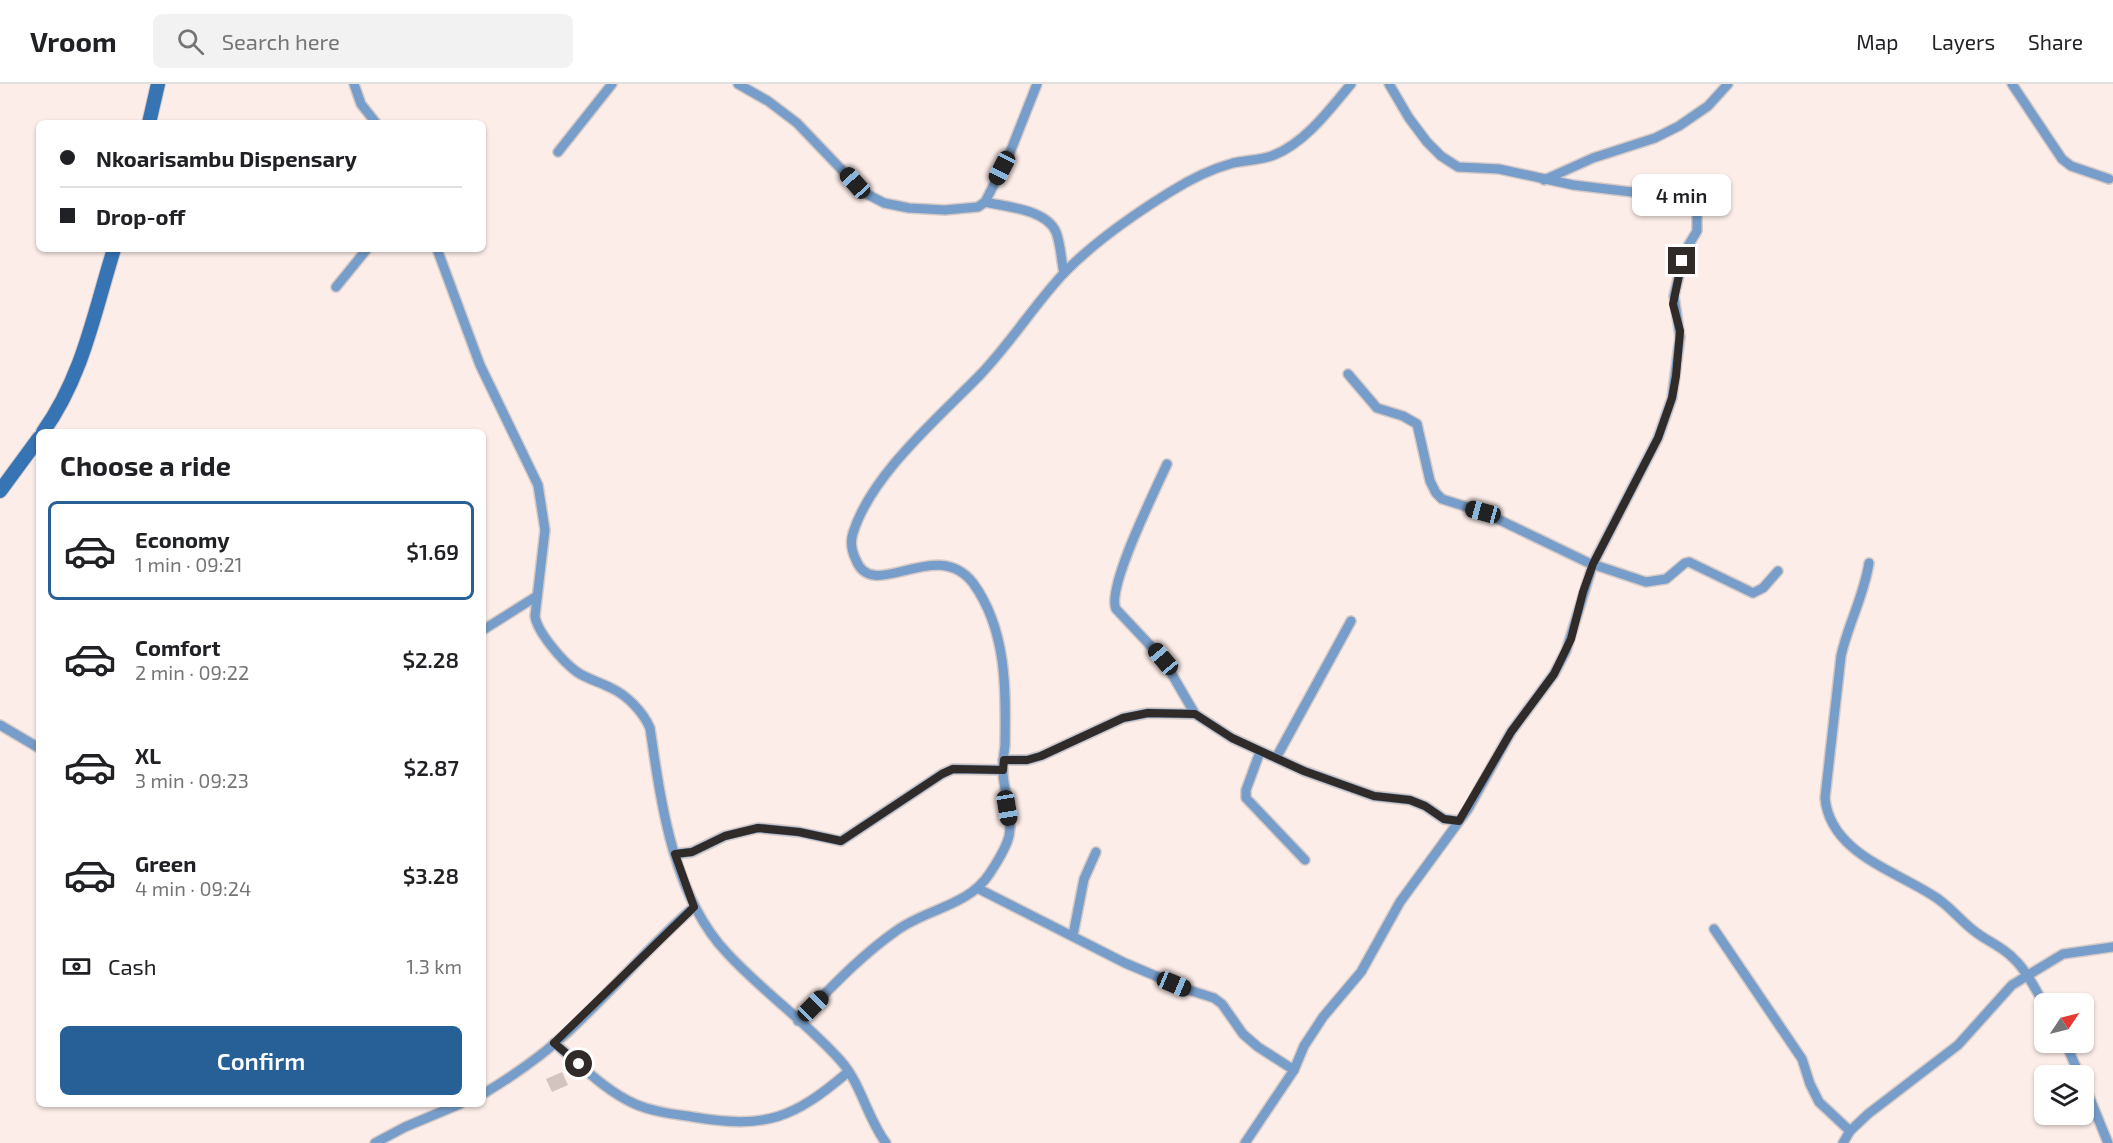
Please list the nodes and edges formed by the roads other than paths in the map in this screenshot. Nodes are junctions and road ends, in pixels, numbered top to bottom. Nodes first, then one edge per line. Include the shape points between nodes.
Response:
1 (158, 84) edge
2 (354, 84) edge
3 (612, 84) edge
4 (738, 84) edge
5 (1037, 84) edge
6 (1351, 84) edge
7 (1389, 84) edge
8 (1728, 84) edge
9 (2012, 84) edge
10 (150, 120) edge
11 (374, 120) edge
12 (558, 152) dead end
13 (2109, 179) dead end
14 (1544, 180) junction
15 (985, 202) junction
16 (113, 252) edge
17 (365, 252) edge
18 (438, 252) edge
19 (1064, 273) junction
20 (336, 287) dead end
21 (1348, 374) dead end
22 (46, 429) edge
23 (36, 442) edge
24 (1167, 464) dead end
25 (0, 491) edge
26 (1869, 563) dead end
27 (1593, 564) junction
28 (1778, 571) dead end
29 (537, 596) junction
30 (1351, 621) dead end
31 (486, 628) edge
32 (1195, 714) junction
33 (0, 726) edge
34 (36, 746) edge
35 (1260, 752) junction
36 (1276, 758) junction
37 (1003, 765) junction
38 (1459, 821) junction
39 (1096, 852) dead end
40 (675, 854) junction
41 (1305, 860) dead end
42 (979, 889) junction
43 (694, 907) junction
44 (1714, 929) dead end
45 (1073, 934) junction
46 (2113, 947) edge
47 (2028, 976) junction
48 (2038, 993) edge
49 (798, 1021) junction
50 (554, 1043) junction
51 (1294, 1070) junction
52 (848, 1072) junction
53 (486, 1092) edge
54 (453, 1107) edge
55 (2094, 1109) edge
56 (1850, 1131) junction
57 (375, 1143) edge
58 (886, 1143) edge
59 (1245, 1143) edge
60 (1843, 1143) edge
61 (2108, 1143) edge

1 - 10 street
2 - 11 street
3 - 12 street
4 - 15 street via 797,123 863,192 896,206 932,210 968,209
5 - 15 street via 1009,155
6 - 19 street via 1311,129 1285,149 1214,169 1185,183 1106,237
7 - 14 street via 1417,129 1450,163
8 - 14 street via 1708,106 1679,126
9 - 13 street via 2062,159
14 - 27 street via 1683,198 1697,208 1699,216 1674,296 1680,337 1672,398 1658,438
15 - 19 street via 1040,216 1048,222 1057,236
16 - 22 street via 84,355
17 - 20 street
18 - 29 street via 480,365 538,485 545,530
19 - 37 street via 980,376 918,436 881,481 851,540 860,569 873,578 942,565 960,571 974,584 1001,646
21 - 27 street via 1377,408 1417,424 1430,481 1442,498 1483,512
23 - 25 street
24 - 32 street via 1128,553 1113,603 1163,659
26 - 47 street via 1841,656 1825,798 1828,814 1836,830 1853,847 1875,864 1933,895 1976,933 1996,943
27 - 28 street via 1651,582 1666,579 1689,562 1753,593
27 - 38 street via 1571,639 1554,674 1511,732
29 - 31 street
29 - 40 street via 536,624 555,649 575,671 621,694 647,721
30 - 36 street
32 - 35 street
32 - 37 street via 1148,713 1123,718 1041,756
33 - 34 street
35 - 36 street
35 - 41 street via 1246,798
36 - 38 street via 1374,796 1410,800 1444,819
37 - 40 street via 953,769 942,774 841,841 758,828 725,836 692,852
37 - 42 street via 1008,837 1005,849
38 - 51 street via 1400,902 1361,972 1323,1017
39 - 45 street via 1084,879
40 - 43 street
42 - 45 street
42 - 49 street via 900,927
43 - 49 street via 725,952
43 - 50 street
44 - 56 street via 1802,1059 1819,1102
45 - 51 street via 1125,963 1214,998 1243,1034
46 - 47 street via 2063,954
47 - 48 street
47 - 56 street via 2003,994 1951,1052
49 - 52 street
50 - 52 street via 634,1104 736,1123 787,1115
50 - 53 street
51 - 59 street
52 - 58 street
54 - 57 street
55 - 61 street
56 - 60 street

